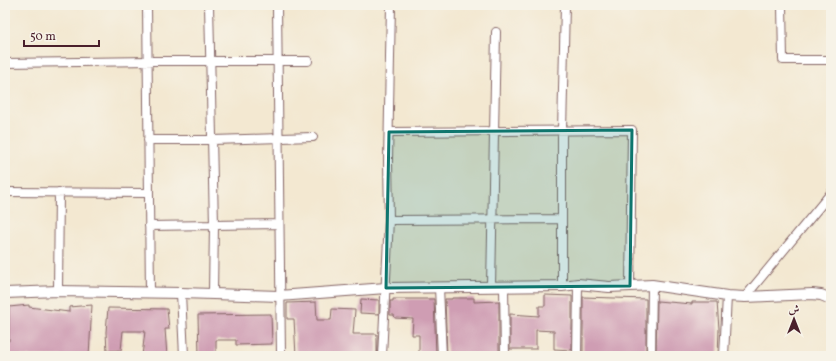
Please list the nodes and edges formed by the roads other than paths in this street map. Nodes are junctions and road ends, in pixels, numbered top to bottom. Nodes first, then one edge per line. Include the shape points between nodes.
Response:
1 (147, 5) edge
2 (209, 5) edge
3 (277, 5) edge
4 (391, 5) edge
5 (565, 5) edge
6 (782, 5) edge
7 (496, 32) dead end
8 (831, 60) edge
9 (147, 61) junction
10 (211, 61) junction
11 (276, 61) junction
12 (308, 61) dead end
13 (5, 63) edge
14 (493, 131) junction
15 (562, 131) junction
16 (389, 132) junction
17 (313, 137) dead end
18 (278, 138) junction
19 (148, 140) junction
20 (213, 140) junction
21 (5, 192) edge
22 (59, 192) junction
23 (149, 193) junction
24 (831, 193) edge
25 (561, 219) junction
26 (389, 220) junction
27 (492, 220) junction
28 (278, 224) junction
29 (214, 225) junction
30 (149, 226) junction
31 (578, 284) junction
32 (652, 285) junction
33 (491, 286) junction
34 (504, 286) junction
35 (562, 286) junction
36 (630, 286) junction
37 (439, 287) junction
38 (386, 288) junction
39 (58, 291) junction
40 (150, 292) junction
41 (181, 292) junction
42 (213, 293) junction
43 (5, 294) edge
44 (279, 296) junction
45 (727, 296) junction
46 (745, 296) junction
47 (831, 299) edge
48 (184, 356) edge
49 (280, 356) edge
50 (382, 356) edge
51 (442, 356) edge
52 (505, 356) edge
53 (577, 356) edge
54 (651, 356) edge
55 (724, 356) edge

1 - 9 street
2 - 10 street
3 - 11 street
4 - 16 street
5 - 15 street
6 - 8 street via 783,60
7 - 14 street
9 - 10 street
9 - 13 street
9 - 19 street
10 - 11 street
10 - 20 street
11 - 12 street
11 - 18 street
14 - 15 street
14 - 16 street
14 - 27 street
15 - 25 street
15 - 36 street via 632,130
16 - 26 street
17 - 18 street
18 - 20 street
18 - 28 street
19 - 20 street
19 - 23 street
20 - 29 street
21 - 22 street
22 - 23 street
22 - 39 street
23 - 30 street
24 - 46 street
25 - 27 street
25 - 35 street
26 - 27 street
26 - 38 street
27 - 33 street
28 - 29 street
28 - 44 street
29 - 30 street
29 - 42 street
30 - 40 street
31 - 35 street
31 - 36 street
31 - 53 street
32 - 36 street
32 - 45 street
32 - 54 street
33 - 34 street
33 - 37 street
34 - 35 street
34 - 52 street
37 - 38 street
37 - 51 street
38 - 44 street
38 - 50 street
39 - 40 street
39 - 43 street
40 - 41 street
41 - 42 street
41 - 48 street
42 - 44 street
44 - 49 street
45 - 46 street
45 - 55 street
46 - 47 street via 812,294

